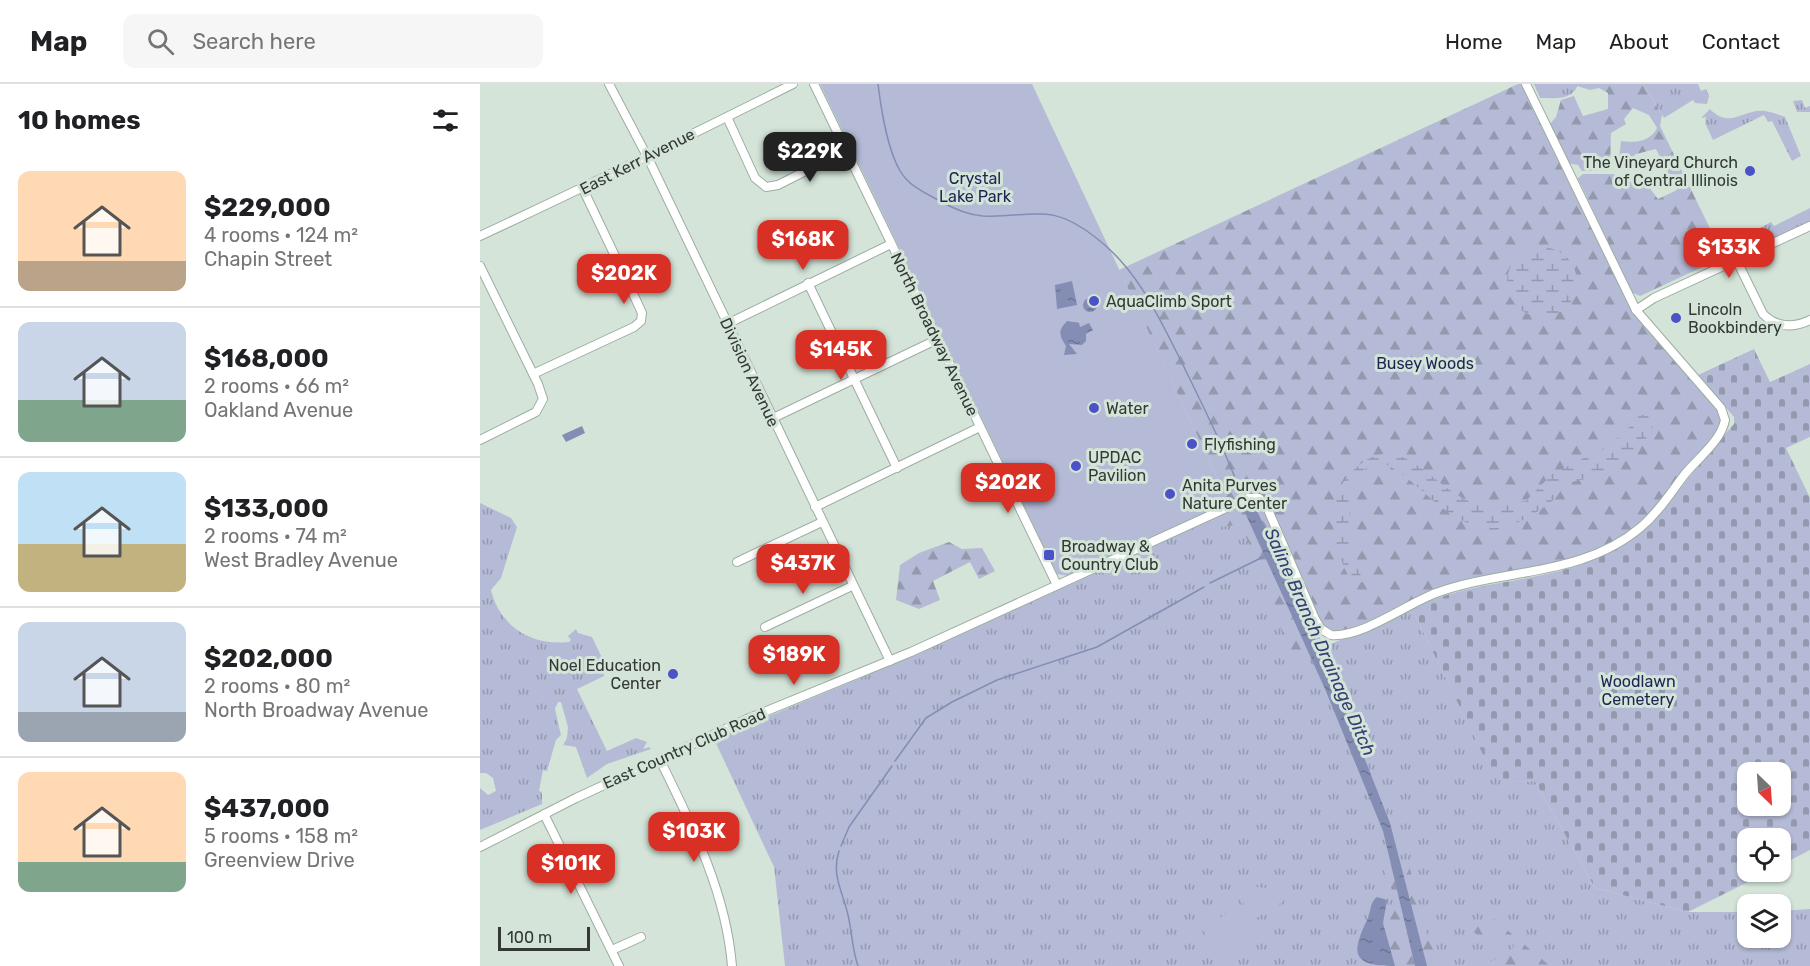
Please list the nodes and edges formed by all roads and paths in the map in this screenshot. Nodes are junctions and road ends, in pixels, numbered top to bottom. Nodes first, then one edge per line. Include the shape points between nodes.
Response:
1 (609, 84) edge
2 (793, 84) edge
3 (814, 84) edge
4 (1526, 84) edge
5 (727, 117) junction
6 (847, 150) junction
7 (646, 154) junction
8 (583, 189) junction
9 (1810, 226) edge
10 (480, 236) edge
11 (891, 244) junction
12 (1737, 261) junction
13 (480, 266) edge
14 (808, 283) junction
15 (1636, 310) junction
16 (1810, 320) edge
17 (727, 324) junction
18 (938, 339) junction
19 (533, 374) junction
20 (854, 380) junction
21 (771, 418) junction
22 (980, 427) junction
23 (480, 440) edge
24 (897, 468) junction
25 (815, 507) junction
26 (822, 522) junction
27 (737, 562) dead end
28 (1057, 585) junction
29 (852, 586) junction
30 (765, 627) dead end
31 (890, 662) junction
32 (660, 760) junction
33 (544, 814) junction
34 (480, 847) edge
35 (641, 937) dead end
36 (612, 950) junction
37 (619, 966) edge
38 (732, 966) edge

1 - 7 street, Division Avenue
2 - 5 street, East Kerr Avenue
3 - 6 street, North Broadway Avenue
4 - 15 street
5 - 6 street via 755,178 766,187 778,185
5 - 7 street, East Kerr Avenue
6 - 11 street, North Broadway Avenue
7 - 8 street, East Kerr Avenue
7 - 17 street, Division Avenue
8 - 10 street, East Kerr Avenue
8 - 19 street via 642,317 634,327
9 - 12 street
11 - 14 street
11 - 18 street, North Broadway Avenue
12 - 15 street
12 - 16 street via 1768,320 1784,326
13 - 19 street
14 - 17 street
14 - 20 street
15 - 28 street, East Country Club Road via 1708,392 1723,413 1722,429 1650,519 1598,554 1572,564 1457,586 1344,635 1331,635 1319,626 1266,505 1255,497
17 - 21 street, Division Avenue
18 - 20 street
18 - 22 street, North Broadway Avenue
19 - 23 street via 542,396 536,412
20 - 21 street
20 - 24 street
21 - 25 street, Division Avenue
22 - 24 street
22 - 28 street, North Broadway Avenue
24 - 25 street
25 - 26 street, Division Avenue
26 - 27 street
26 - 29 street, Division Avenue
28 - 31 street, East Country Club Road
29 - 30 street
29 - 31 street, Division Avenue
31 - 32 street, East Country Club Road via 784,703
32 - 33 street, East Country Club Road
32 - 38 street via 706,860 729,935
33 - 34 street, East Country Club Road
33 - 36 street
35 - 36 street
36 - 37 street

